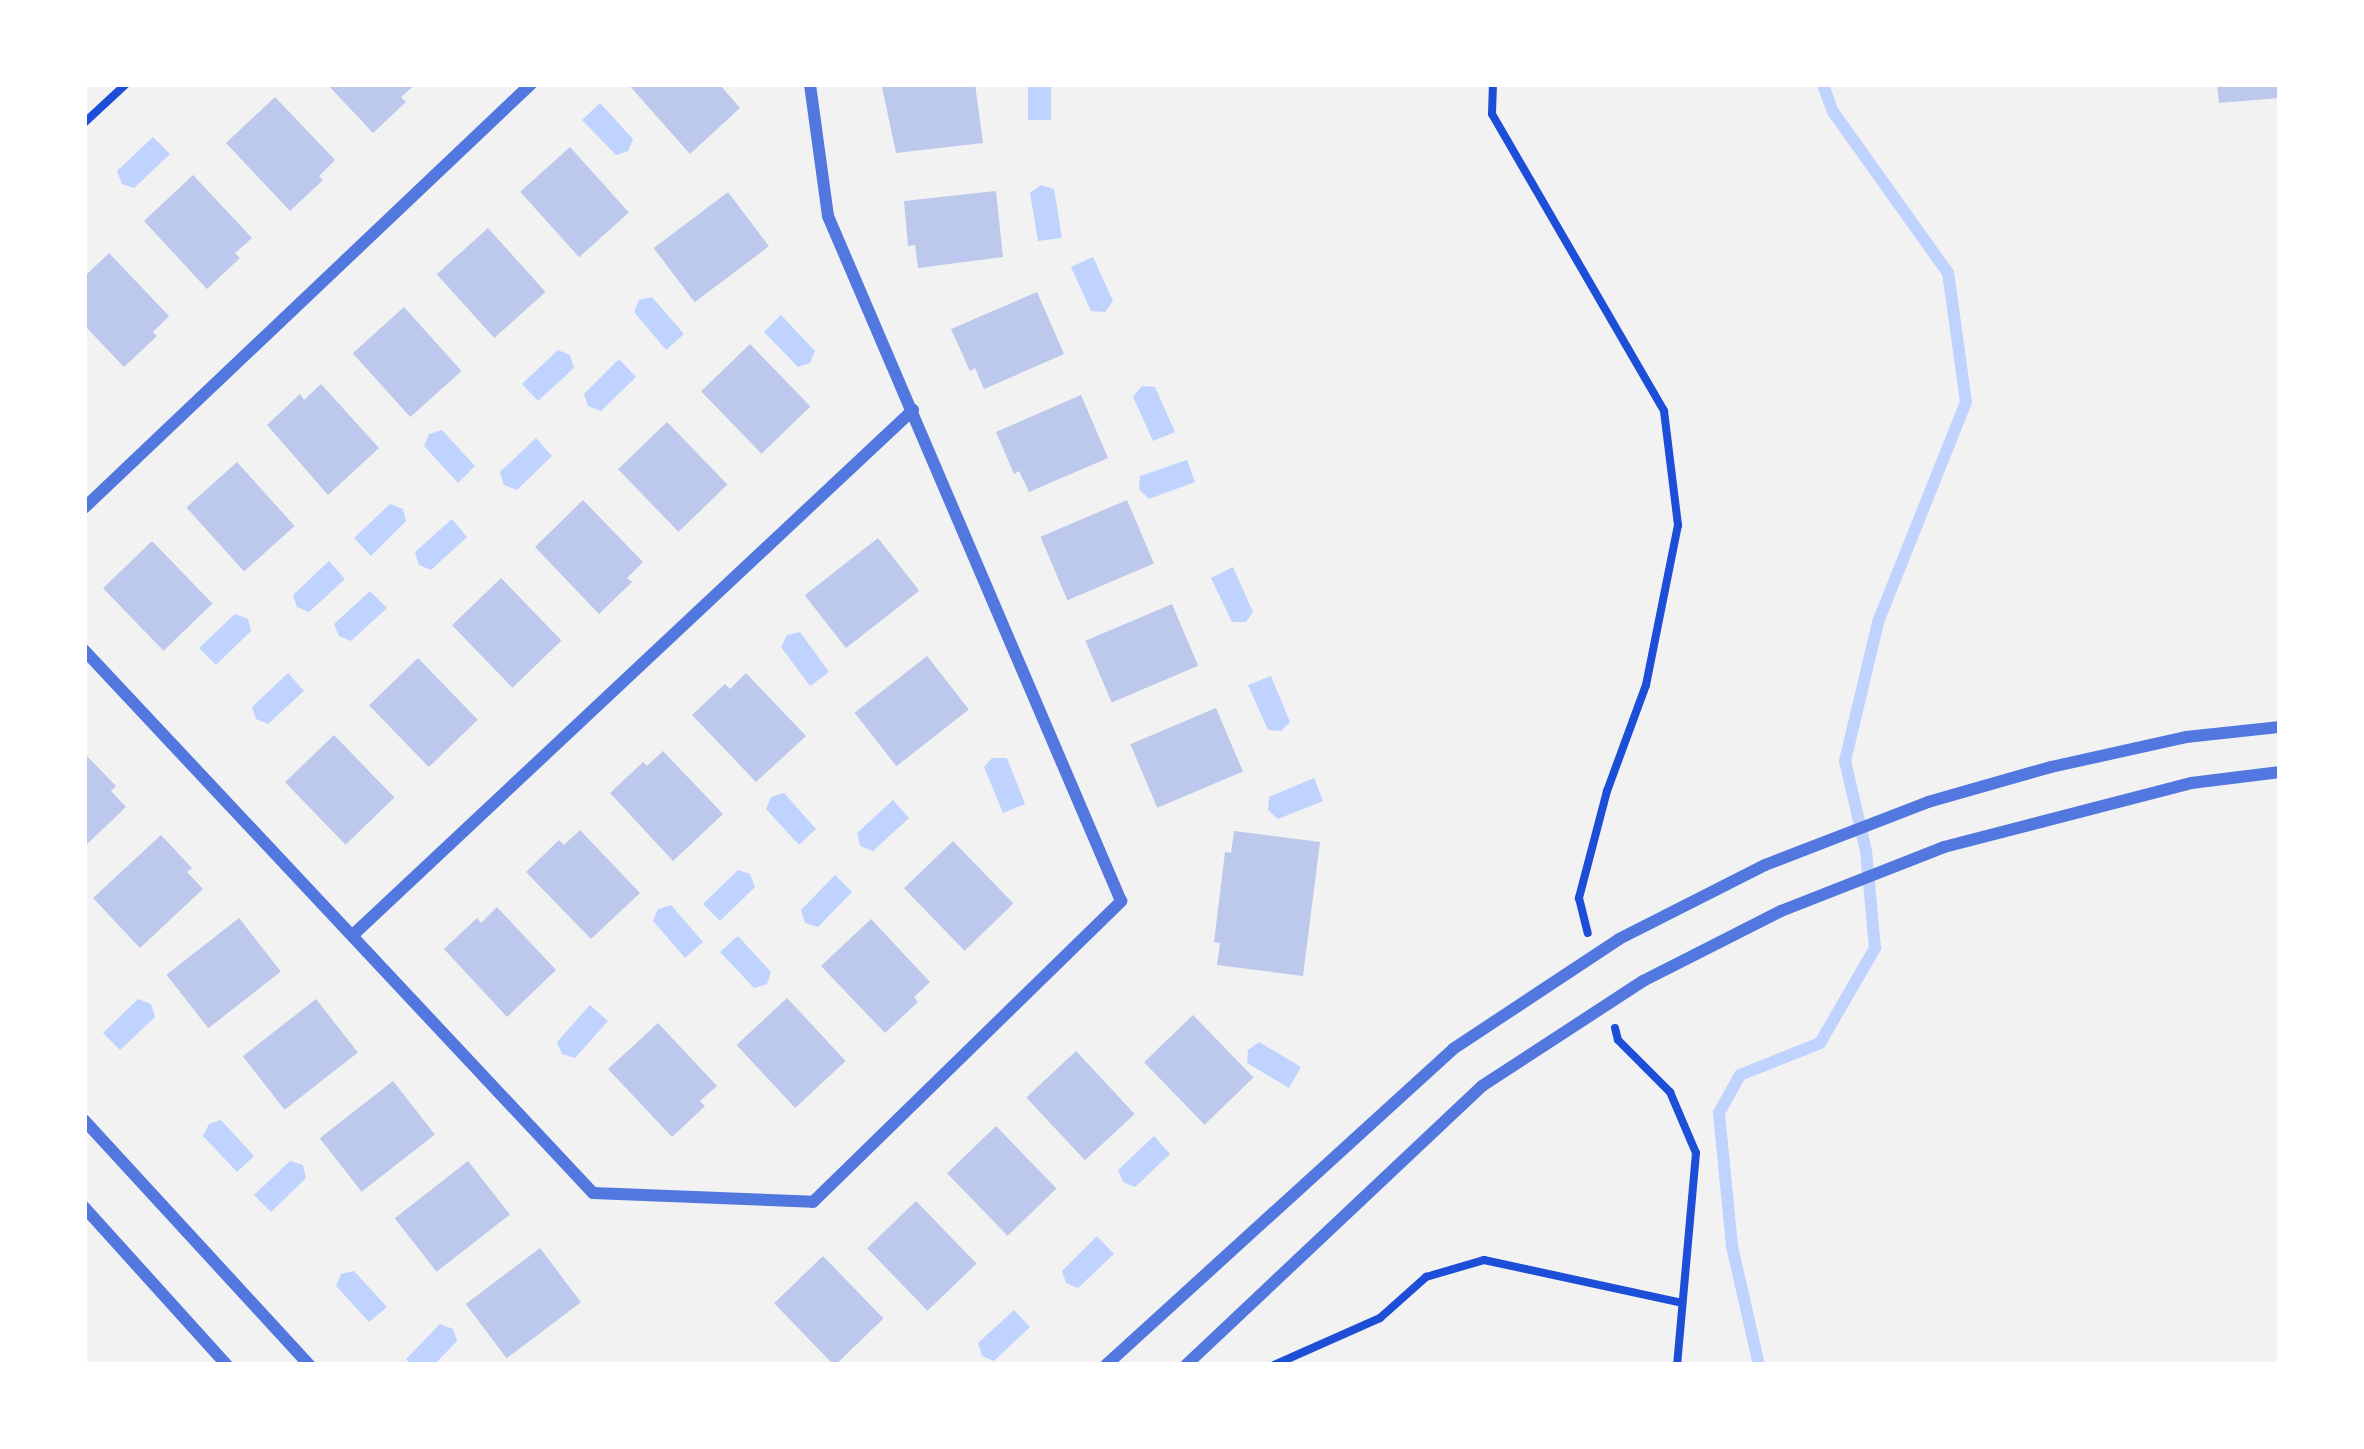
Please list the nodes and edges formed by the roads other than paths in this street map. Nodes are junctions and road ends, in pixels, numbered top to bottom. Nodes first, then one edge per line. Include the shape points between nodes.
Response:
1 (531, 84) edge
2 (811, 84) edge
3 (913, 410) junction
4 (84, 508) edge
5 (84, 650) edge
6 (2280, 727) edge
7 (2280, 772) edge
8 (355, 933) junction
9 (84, 1120) edge
10 (84, 1207) edge
11 (227, 1365) edge
12 (309, 1365) edge
13 (1106, 1365) edge
14 (1186, 1365) edge

1 - 4 street
2 - 3 street via 828,216
3 - 8 street
3 - 8 street via 1121,902 813,1202 593,1193
5 - 8 street
6 - 13 street via 2186,737 1928,802 1786,857 1619,940 1453,1048
7 - 14 street via 2191,783 1944,847 1781,910 1643,981 1482,1086
9 - 12 street
10 - 11 street

